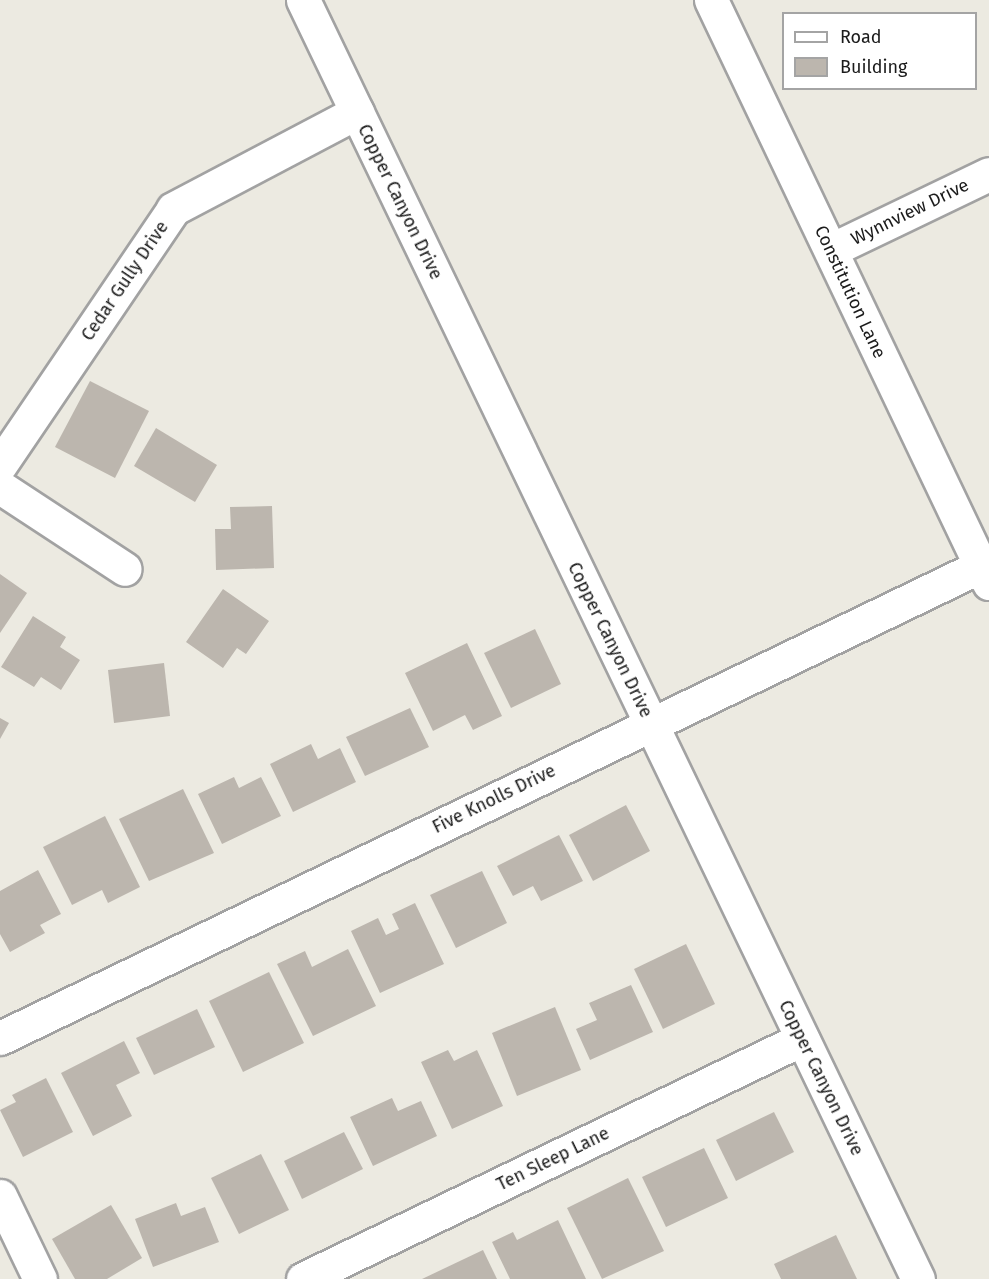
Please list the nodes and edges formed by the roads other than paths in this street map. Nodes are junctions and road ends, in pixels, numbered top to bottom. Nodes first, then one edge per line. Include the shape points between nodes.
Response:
1 (303, 0) edge
2 (711, 0) edge
3 (357, 112) junction
4 (989, 174) edge
5 (831, 250) junction
6 (0, 465) edge
7 (0, 486) edge
8 (125, 569) dead end
9 (986, 571) edge
10 (651, 724) junction
11 (0, 1038) edge
12 (802, 1039) junction
13 (0, 1196) edge
14 (40, 1279) edge
15 (303, 1279) edge
16 (918, 1279) edge

1 - 3 street, Copper Canyon Drive
2 - 5 street, Constitution Lane
3 - 6 street, Cedar Gully Drive via 174,209
3 - 10 street, Copper Canyon Drive
4 - 5 street, Wynnview Drive
5 - 9 street, Constitution Lane
7 - 8 street
9 - 10 street, Five Knolls Drive
10 - 11 street, Five Knolls Drive
10 - 12 street, Copper Canyon Drive
12 - 15 street, Ten Sleep Lane
12 - 16 street, Copper Canyon Drive
13 - 14 street

